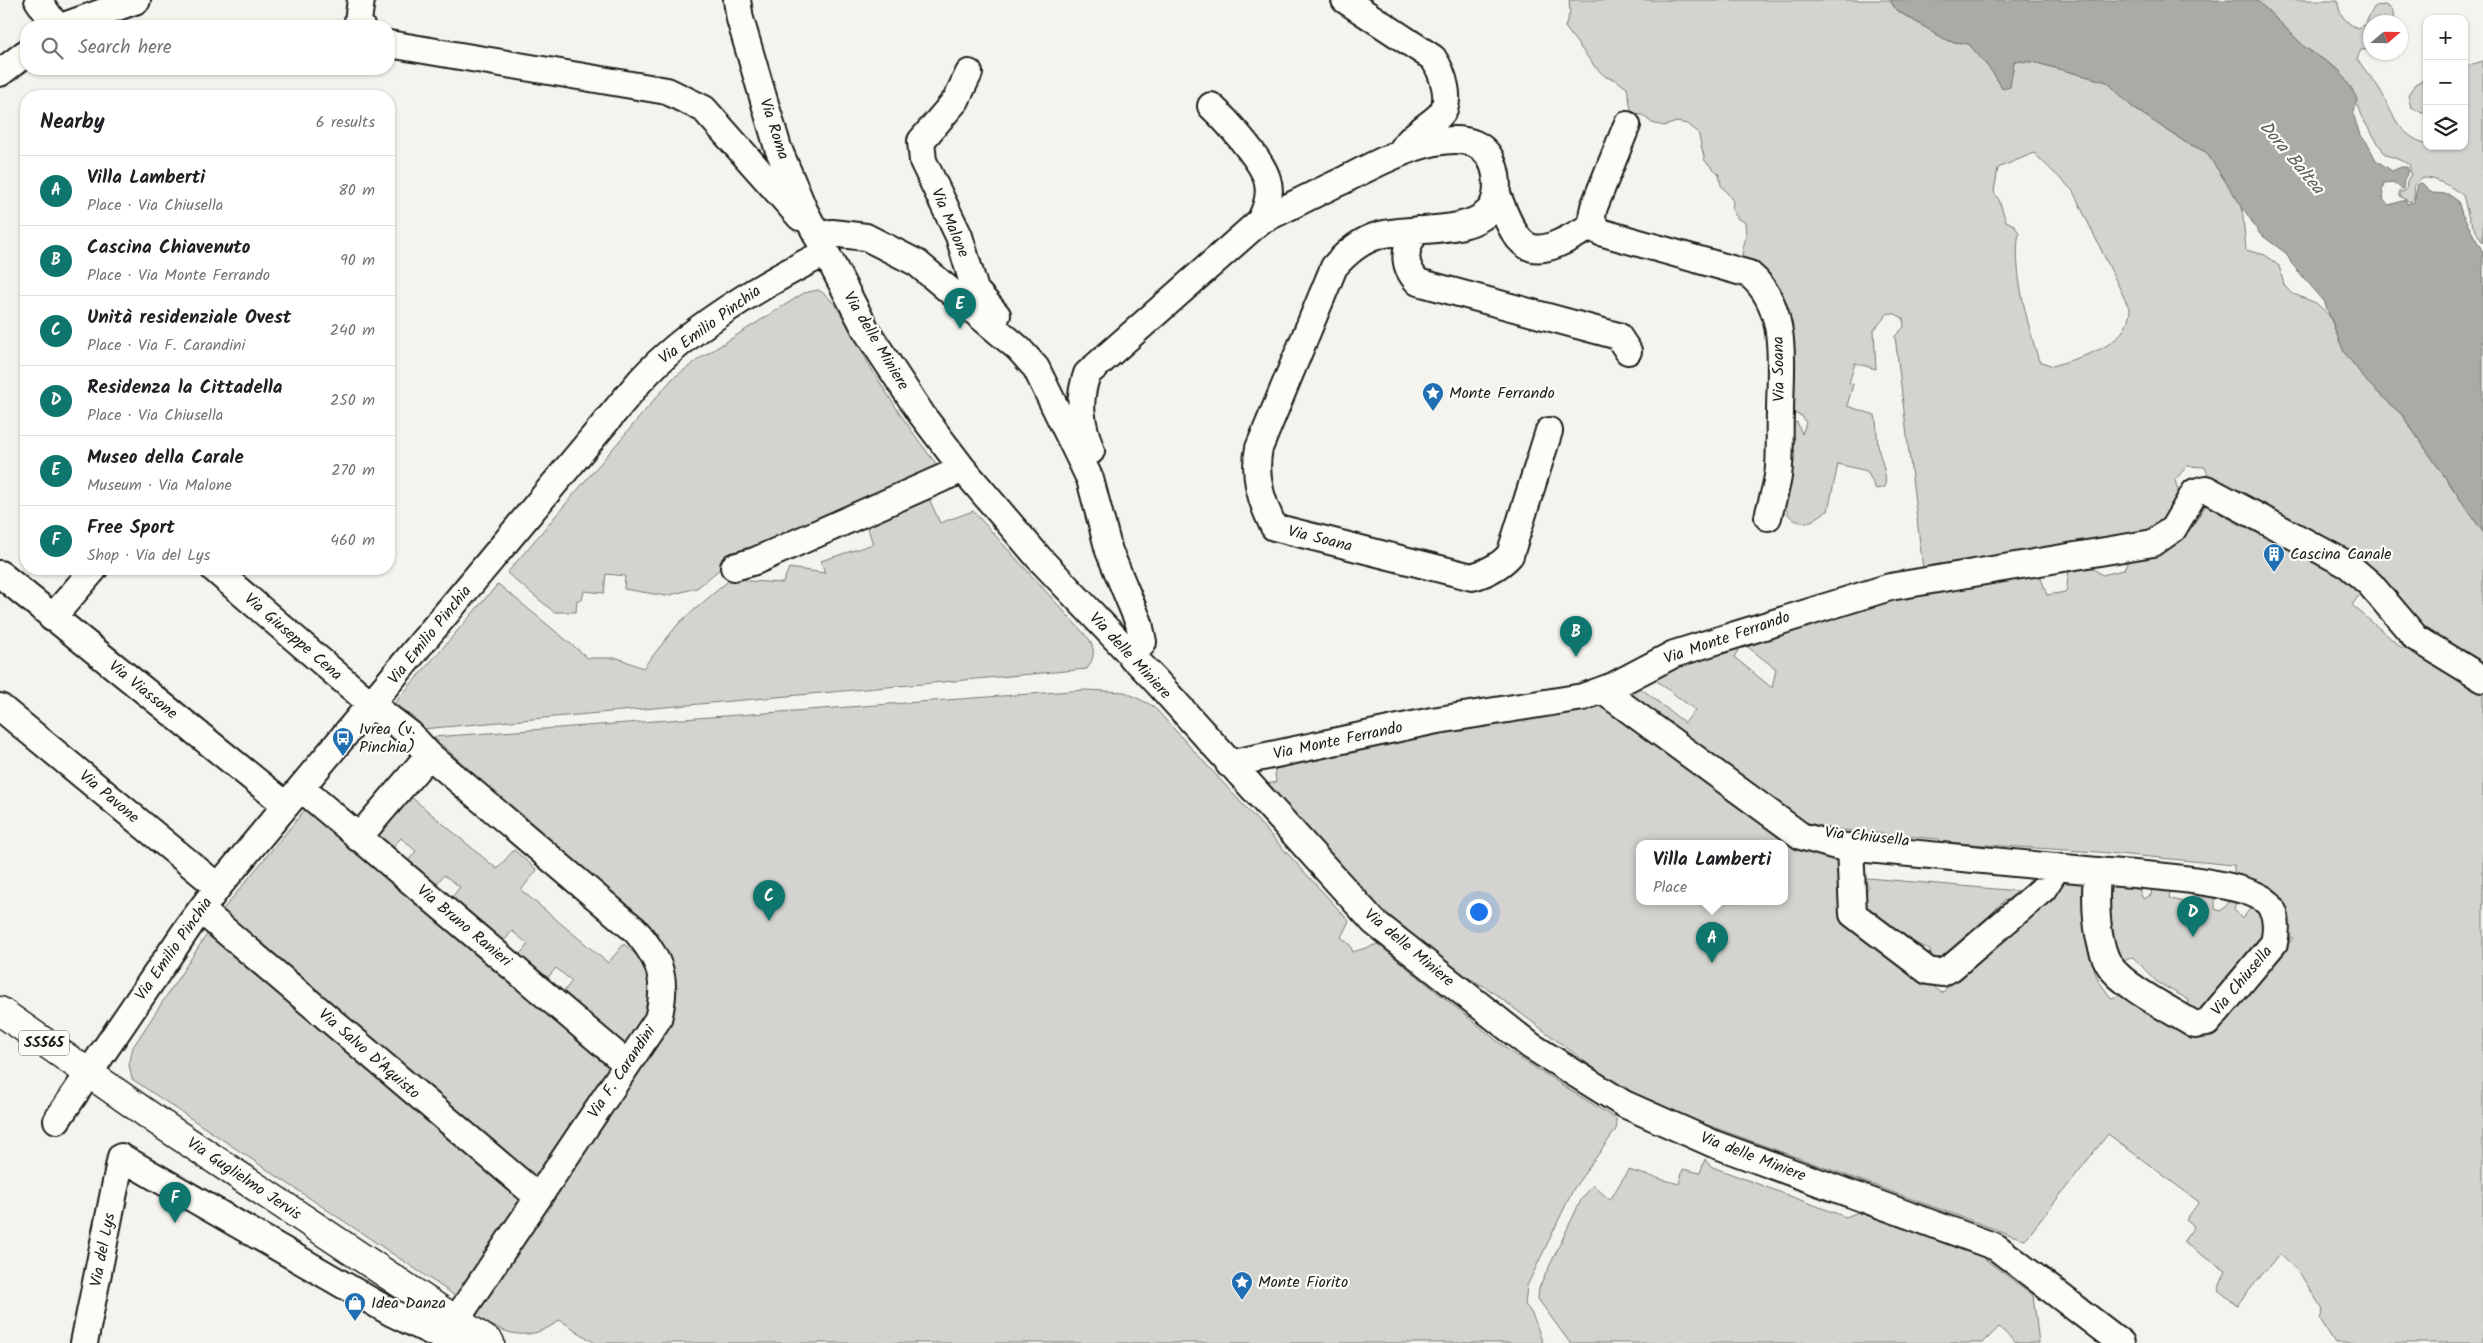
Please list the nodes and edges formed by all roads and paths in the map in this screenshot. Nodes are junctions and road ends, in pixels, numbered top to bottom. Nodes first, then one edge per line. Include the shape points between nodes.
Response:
1 (38, 0) edge
2 (137, 0) edge
3 (361, 0) edge
4 (737, 0) edge
5 (1345, 0) edge
6 (52, 20) edge
7 (81, 20) edge
8 (358, 20) edge
9 (395, 45) edge
10 (20, 58) edge
11 (0, 73) edge
12 (969, 73) dead end
13 (1211, 106) dead end
14 (1628, 125) dead end
15 (1400, 153) junction
16 (1497, 194) junction
17 (1260, 221) junction
18 (1593, 225) junction
19 (1418, 230) junction
20 (821, 245) junction
21 (1628, 351) dead end
22 (1036, 368) junction
23 (1549, 431) dead end
24 (963, 469) junction
25 (1768, 517) dead end
26 (1109, 551) junction
27 (734, 568) dead end
28 (0, 574) edge
29 (89, 575) edge
30 (221, 575) edge
31 (52, 618) junction
32 (1132, 658) junction
33 (2483, 679) edge
34 (1602, 690) junction
35 (372, 705) junction
36 (0, 707) edge
37 (429, 755) junction
38 (1229, 764) junction
39 (294, 797) junction
40 (1795, 830) junction
41 (358, 838) junction
42 (1850, 847) junction
43 (2057, 867) junction
44 (2208, 871) dead end
45 (2097, 872) junction
46 (218, 887) junction
47 (201, 910) junction
48 (0, 1012) edge
49 (628, 1064) junction
50 (89, 1073) junction
51 (57, 1120) dead end
52 (538, 1198) junction
53 (455, 1331) edge
54 (84, 1343) edge
55 (490, 1343) edge
56 (2121, 1343) edge

1 - 6 street
2 - 7 street
3 - 8 street
4 - 20 street, Via Roma via 778,148
5 - 15 street via 1433,58 1441,69 1446,102 1441,114 1408,140
9 - 20 street via 667,91 704,109
10 - 11 street
12 - 22 street, Via Malone via 956,100 921,141 923,161 959,236 975,290 1023,343
13 - 17 street via 1230,124 1266,175 1268,198
14 - 18 street via 1594,207
15 - 16 street via 1440,141 1455,140 1476,145 1492,163
15 - 17 street
16 - 18 street via 1511,228 1526,246 1550,249
16 - 19 street, Via Soana via 1489,211 1481,216 1458,226
17 - 26 street via 1087,374 1079,404 1082,426 1117,519
18 - 25 street, Via Soana via 1600,232 1749,274 1768,294 1781,340 1778,476
19 - 21 street via 1406,249 1406,262 1418,282 1618,336
19 - 23 street, Via Soana via 1368,239 1334,267 1259,448 1256,462 1259,489 1274,527 1472,577 1482,574 1510,555
20 - 22 street via 832,233 866,237 917,264 1018,348
20 - 24 street, Via delle Miniere via 866,330 922,416
20 - 35 street, Via Emilio Pinchia via 662,357
22 - 26 street via 1090,479
24 - 27 street
24 - 32 street, Via delle Miniere via 1039,558
26 - 32 street via 1140,623 1143,642
28 - 31 street, Via Viassone
29 - 31 street
30 - 35 street, Via Giuseppe Cena
31 - 39 street, Via Viassone
32 - 38 street, Via delle Miniere
33 - 34 street, Via Monte Ferrando via 2416,638 2370,584 2348,565 2206,489 2194,492 2173,529 2153,543 1890,587 1674,654
34 - 38 street, Via Monte Ferrando via 1583,697 1389,730
34 - 40 street, Via Chiusella
35 - 37 street, Via F. Carandini via 410,734
35 - 39 street, Via Emilio Pinchia
36 - 46 street, Via Pavone
37 - 41 street
37 - 49 street, Via F. Carandini via 635,930 647,944 661,974 664,987 662,1002 658,1018
38 - 56 street, Via delle Miniere via 1374,922 1531,1046 1624,1104 1706,1140 1996,1247
39 - 41 street, Via Bruno Ranieri
39 - 46 street, Via Emilio Pinchia
40 - 42 street, Via Chiusella via 1800,836 1814,841
40 - 44 street, Via Chiusella
41 - 49 street, Via Bruno Ranieri
42 - 43 street, Via Chiusella
42 - 43 street, Via Chiusella via 1853,914 1934,973 1951,968 2044,889
43 - 45 street, Via Chiusella
45 - 45 street, Via Chiusella via 2095,903 2109,965 2139,991 2196,1025 2207,1023 2274,943 2277,930 2273,911 2261,897 2216,883
46 - 47 street, Via Emilio Pinchia
47 - 50 street, Via Emilio Pinchia
47 - 52 street, Via Salvo D'Aquisto
48 - 50 main road, Via Guglielmo Jervis / SS565
49 - 52 street, Via F. Carandini
50 - 51 street, Via Emilio Pinchia
50 - 53 main road, Via Guglielmo Jervis
52 - 53 street, Via F. Carandini
53 - 54 street, Via del Lys via 392,1313 121,1157
53 - 55 main road, Via Guglielmo Jervis

